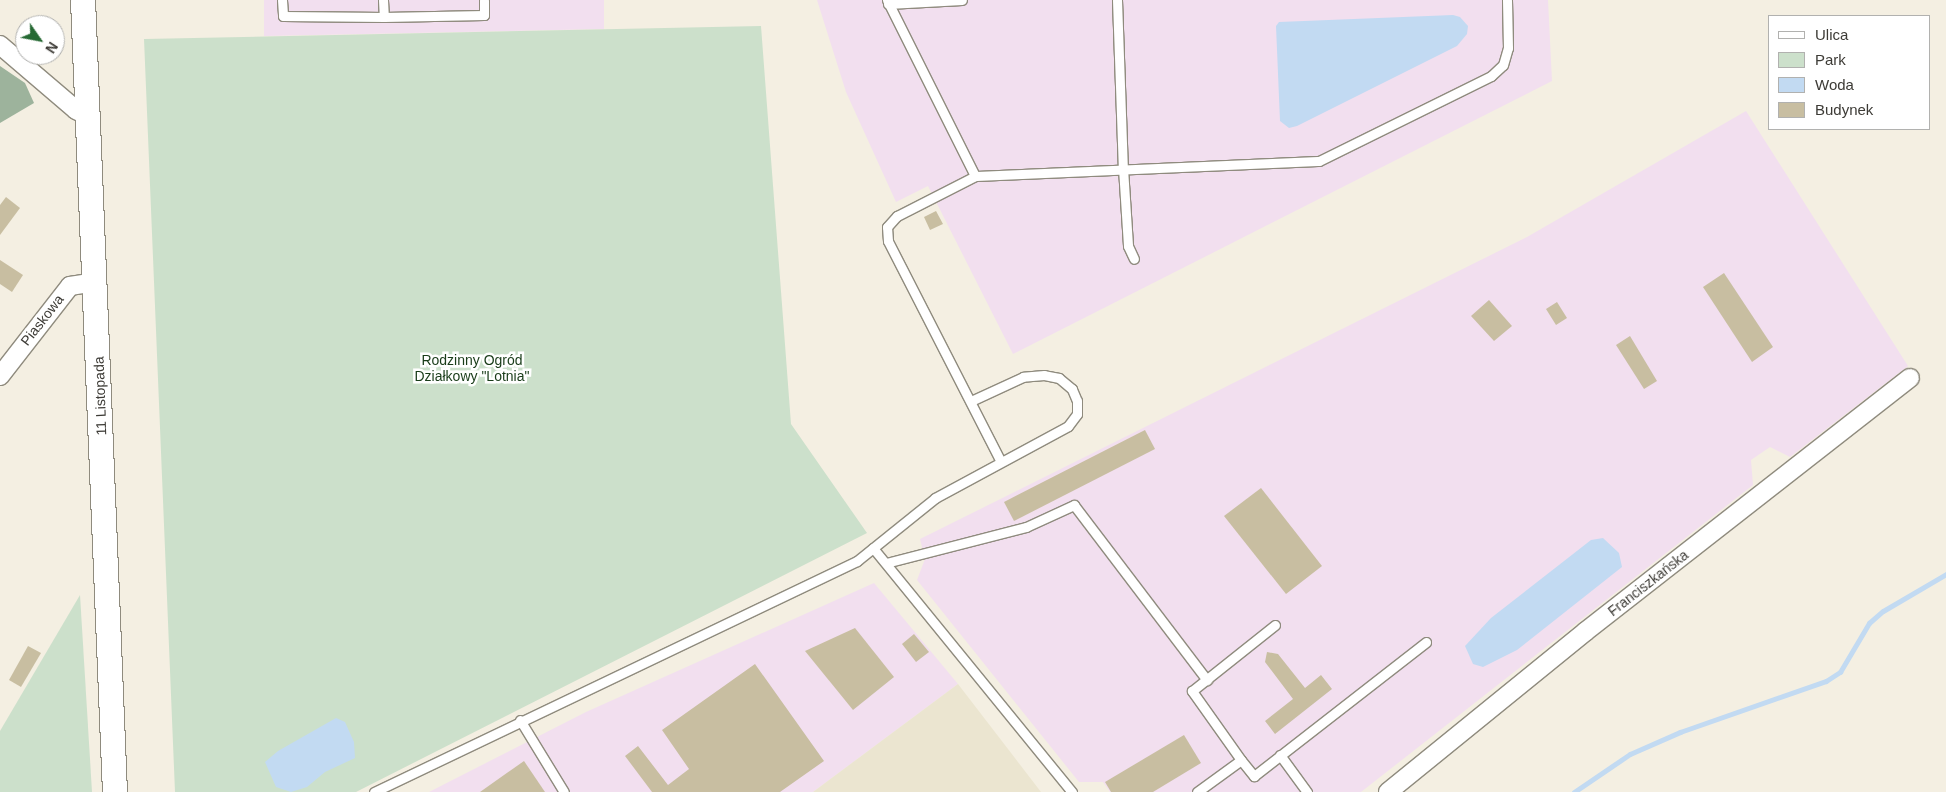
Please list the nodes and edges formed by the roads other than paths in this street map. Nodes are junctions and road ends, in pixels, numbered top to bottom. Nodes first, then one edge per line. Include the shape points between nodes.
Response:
1 (84, 0) edge
2 (282, 0) edge
3 (383, 0) edge
4 (484, 0) edge
5 (962, 0) edge
6 (1118, 0) edge
7 (1507, 0) edge
8 (887, 2) edge
9 (384, 17) junction
10 (0, 45) edge
11 (88, 116) junction
12 (1123, 168) junction
13 (975, 176) junction
14 (1134, 259) dead end
15 (95, 282) junction
16 (0, 376) edge
17 (1910, 378) dead end
18 (970, 401) junction
19 (1000, 460) junction
20 (873, 548) junction
21 (886, 563) junction
22 (1275, 625) dead end
23 (1426, 642) dead end
24 (1207, 680) junction
25 (520, 720) junction
26 (1280, 755) junction
27 (1241, 760) junction
28 (115, 792) edge
29 (374, 792) edge
30 (564, 792) edge
31 (1072, 792) edge
32 (1198, 792) edge
33 (1307, 792) edge
34 (1388, 792) edge

1 - 11 street, 11 Listopada
2 - 9 lane via 283,16
3 - 9 lane
4 - 9 lane via 484,14
5 - 8 lane
6 - 12 lane
7 - 12 lane via 1508,48 1503,64 1491,76 1318,161
8 - 13 lane
10 - 11 street via 76,110
11 - 15 street, 11 Listopada
12 - 13 lane
12 - 14 lane via 1128,246
13 - 18 lane via 897,216 887,227 888,241
15 - 16 street, Piaskowa via 70,286
15 - 28 street, 11 Listopada
17 - 34 street, Franciszkańska via 1586,631
18 - 19 lane
18 - 19 lane via 1023,377 1044,375 1059,378 1072,389 1077,401 1077,414 1068,426
19 - 20 lane via 935,498
20 - 21 lane
20 - 25 lane via 857,561
21 - 24 lane via 1026,527 1074,505
21 - 31 lane
22 - 24 lane
23 - 26 lane
24 - 27 lane via 1192,691
25 - 29 lane
25 - 30 lane
26 - 27 lane via 1254,776
26 - 33 lane
27 - 32 lane

